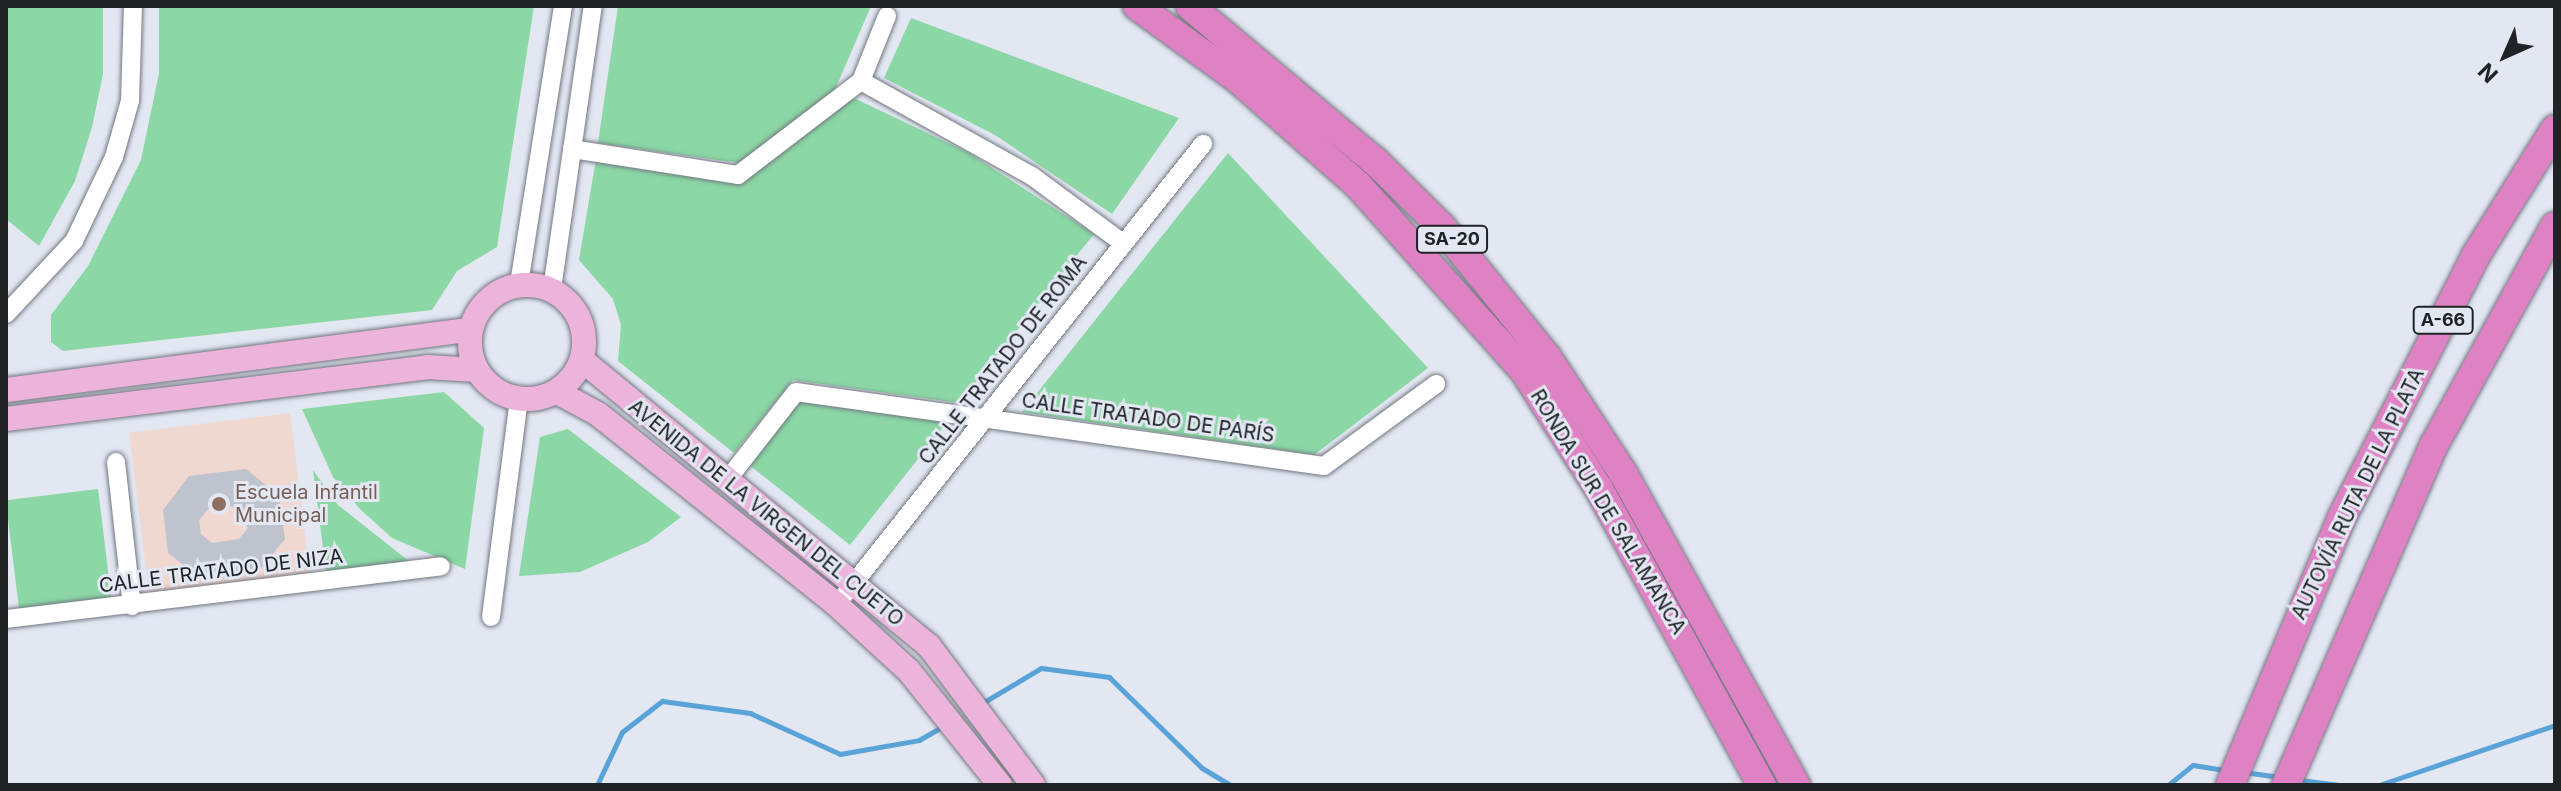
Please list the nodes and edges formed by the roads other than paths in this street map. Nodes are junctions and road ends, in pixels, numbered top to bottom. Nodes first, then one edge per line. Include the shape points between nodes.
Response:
1 (133, 6) edge
2 (563, 6) edge
3 (593, 6) edge
4 (1137, 6) edge
5 (1190, 6) edge
6 (887, 16) dead end
7 (861, 81) junction
8 (2555, 129) edge
9 (1203, 144) dead end
10 (572, 149) junction
11 (2555, 226) edge
12 (1123, 243) junction
13 (519, 284) junction
14 (552, 289) junction
15 (6, 314) edge
16 (470, 330) junction
17 (582, 360) junction
18 (476, 370) junction
19 (1436, 384) dead end
20 (6, 390) edge
21 (557, 392) junction
22 (519, 399) junction
23 (986, 417) junction
24 (6, 419) edge
25 (116, 462) dead end
26 (728, 479) junction
27 (441, 566) dead end
28 (856, 580) junction
29 (837, 605) junction
30 (132, 606) junction
31 (491, 617) dead end
32 (6, 619) edge
33 (1028, 777) edge
34 (1000, 785) edge
35 (1762, 785) edge
36 (1796, 785) edge
37 (2230, 785) edge
38 (2286, 785) edge

1 - 15 street via 130,101 108,170 74,241 38,288
2 - 13 street
3 - 10 street
4 - 35 highway, RONDA SUR DE SALAMANCA / SA-20 via 1297,129 1422,251 1525,372 1629,542
5 - 36 highway, RONDA SUR DE SALAMANCA / SA-20 via 1319,109 1441,226 1547,357 1653,526
6 - 7 street
7 - 10 street via 738,175
7 - 12 street via 1032,176
8 - 37 highway, AUTOVÍA RUTA DE LA PLATA / A-66 via 2476,255 2342,517
9 - 12 street, CALLE TRATADO DE ROMA
10 - 14 street
11 - 38 highway, A-66 via 2388,546
12 - 23 street, CALLE TRATADO DE ROMA
13 - 14 main road
13 - 16 main road via 479,309
14 - 17 main road via 583,329
16 - 18 main road
16 - 20 main road
17 - 21 main road
17 - 26 main road, AVENIDA DE LA VIRGEN DEL CUETO
18 - 22 main road via 492,388
18 - 24 main road via 427,367
19 - 23 street, CALLE TRATADO DE PARÍS via 1324,466
21 - 22 main road
21 - 29 main road, AVENIDA DE LA VIRGEN DEL CUETO via 598,414
22 - 31 street
23 - 26 street, CALLE TRATADO DE PARÍS via 796,392
23 - 28 street, CALLE TRATADO DE ROMA
25 - 30 street
26 - 28 main road, AVENIDA DE LA VIRGEN DEL CUETO
27 - 30 street, CALLE TRATADO DE NIZA
28 - 29 street, CALLE TRATADO DE ROMA
28 - 33 main road, AVENIDA DE LA VIRGEN DEL CUETO via 929,646
29 - 34 main road, AVENIDA DE LA VIRGEN DEL CUETO via 909,671
30 - 32 street, CALLE TRATADO DE NIZA

